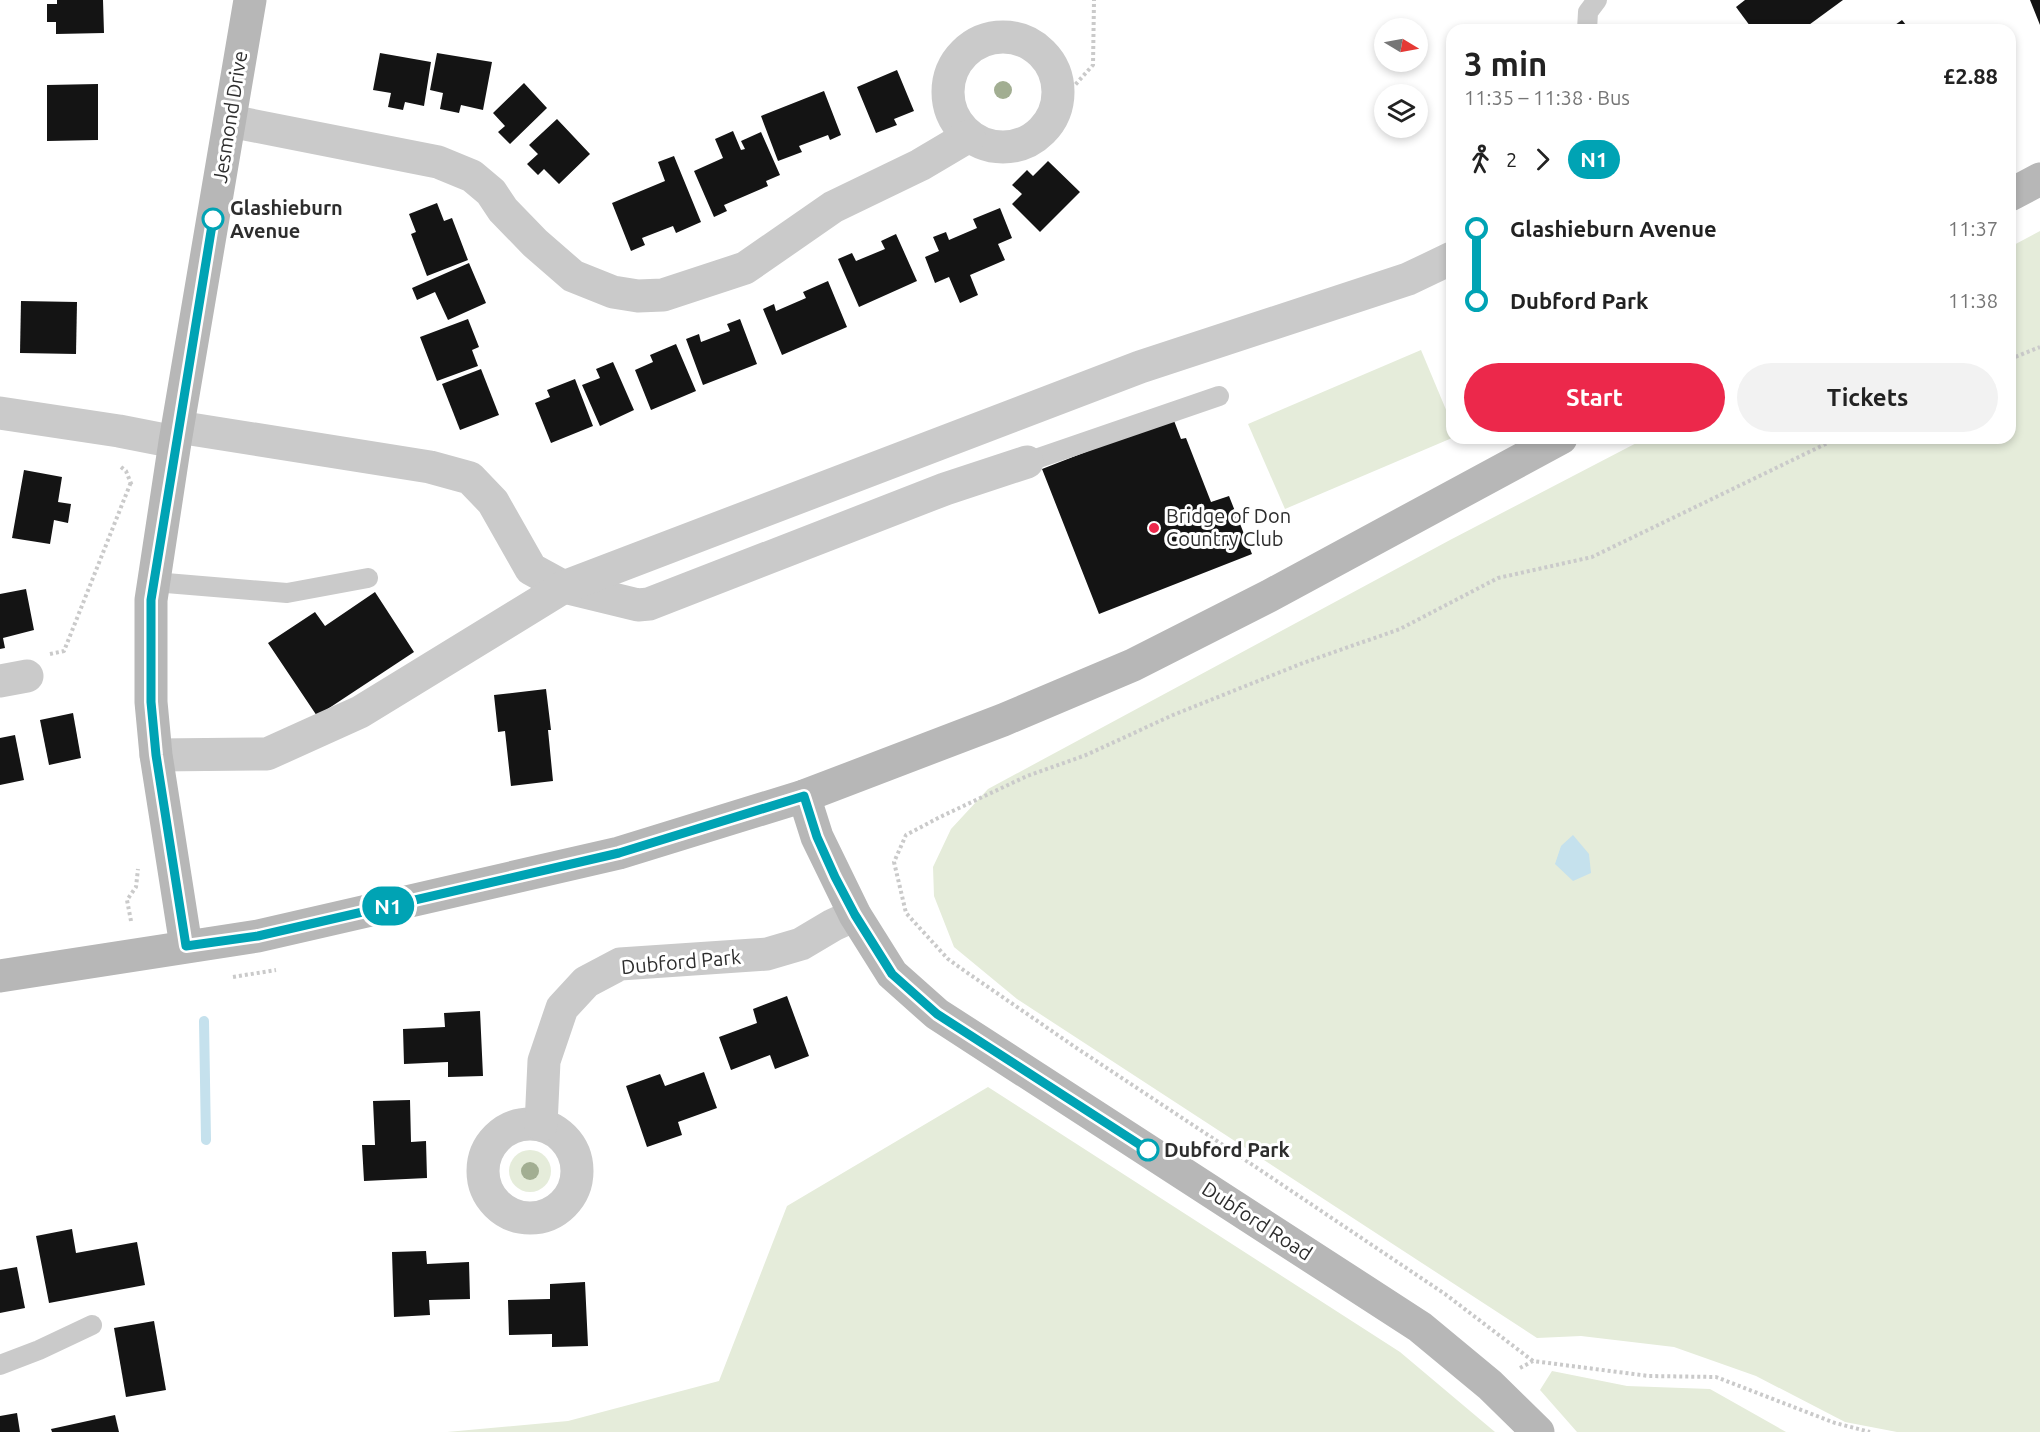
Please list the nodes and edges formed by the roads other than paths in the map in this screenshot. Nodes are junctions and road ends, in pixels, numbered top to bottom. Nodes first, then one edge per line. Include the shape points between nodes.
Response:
1 (250, 0) edge
2 (1597, 0) edge
3 (1587, 24) edge
4 (230, 121) junction
5 (969, 136) junction
6 (2040, 179) edge
7 (2016, 192) edge
8 (1446, 261) edge
9 (1219, 396) dead end
10 (0, 413) edge
11 (177, 434) junction
12 (1550, 444) edge
13 (1027, 462) joint
14 (368, 578) dead end
15 (154, 582) junction
16 (564, 587) junction
17 (156, 755) junction
18 (804, 796) junction
19 (855, 915) junction
20 (186, 946) junction
21 (0, 976) edge
22 (541, 1125) dead end
23 (92, 1325) dead end
24 (0, 1365) edge
25 (1538, 1432) edge

1 - 4 street, Jesmond Drive
2 - 3 lane via 1588,12
4 - 5 street via 438,162 472,176 547,255 573,276 613,292 638,296 663,295 745,268 833,207 920,165
4 - 11 street, Jesmond Drive
5 - 5 street via 956,122 948,103 948,83 954,65 984,39 1023,39 1039,49 1052,65 1058,83 1058,102 1051,120 1023,144 986,145
6 - 7 street
8 - 16 street via 1408,279 1140,367
9 - 13 lane
10 - 11 street via 119,431
11 - 15 street, Jesmond Drive
11 - 16 street via 430,467 470,478 493,502 531,569
12 - 18 street via 1133,665 993,724
13 - 16 street via 945,489 649,604 626,604
14 - 15 lane via 287,593
15 - 17 street, Jesmond Drive via 151,702
16 - 17 street via 360,712 267,754
17 - 20 street, Jesmond Drive
18 - 19 street, Dubford Road via 817,837
18 - 20 street via 619,853 258,936
19 - 22 street, Dubford Park via 801,944 766,954 620,964 586,982 562,1008 544,1061
19 - 25 street, Dubford Road via 892,974 937,1014 1420,1328 1490,1385
20 - 21 street
23 - 24 lane

